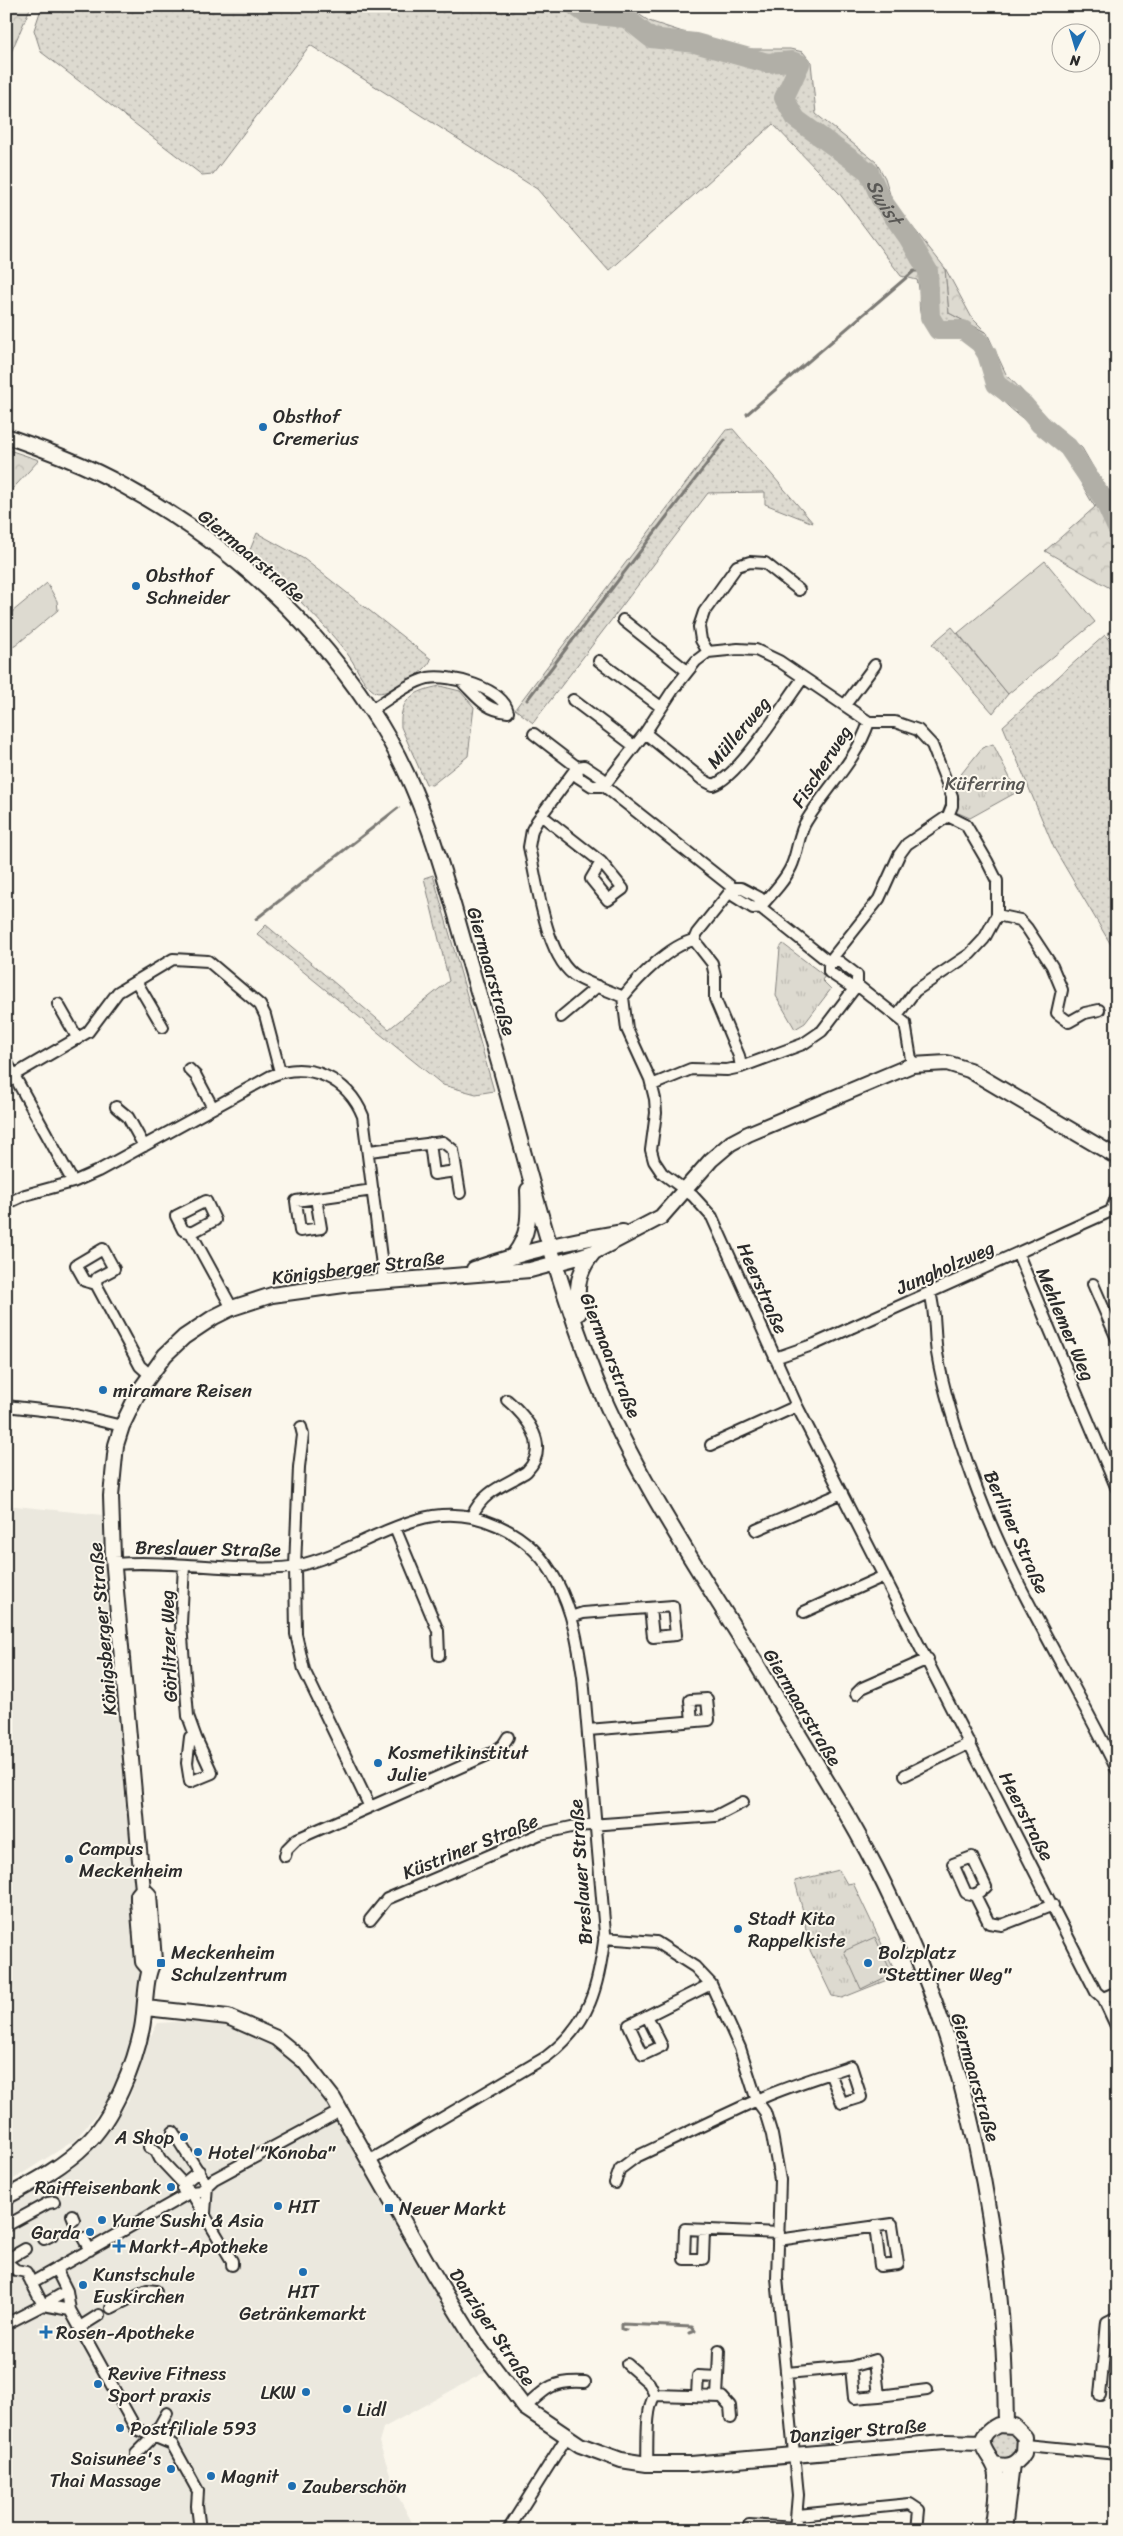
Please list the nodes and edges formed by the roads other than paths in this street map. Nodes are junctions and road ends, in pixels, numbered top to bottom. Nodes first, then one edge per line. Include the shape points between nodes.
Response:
1 (6, 436) edge
2 (799, 590) dead end
3 (623, 620) dead end
4 (708, 652) junction
5 (599, 661) dead end
6 (875, 665) dead end
7 (687, 671) junction
8 (803, 678) junction
9 (461, 681) dead end
10 (573, 700) dead end
11 (845, 705) junction
12 (661, 707) junction
13 (371, 710) junction
14 (869, 722) junction
15 (645, 733) junction
16 (534, 734) dead end
17 (634, 746) junction
18 (577, 767) junction
19 (604, 786) junction
20 (541, 815) junction
21 (948, 816) junction
22 (601, 862) dead end
23 (733, 888) junction
24 (760, 907) junction
25 (997, 915) junction
26 (694, 940) junction
27 (829, 962) junction
28 (136, 981) junction
29 (857, 985) junction
30 (598, 986) junction
31 (623, 997) junction
32 (58, 1004) dead end
33 (1099, 1010) dead end
34 (897, 1015) junction
35 (561, 1017) dead end
36 (163, 1027) dead end
37 (78, 1039) junction
38 (6, 1061) edge
39 (912, 1065) junction
40 (741, 1067) junction
41 (189, 1069) dead end
42 (280, 1072) junction
43 (14, 1075) junction
44 (652, 1085) junction
45 (116, 1107) dead end
46 (213, 1108) junction
47 (430, 1143) junction
48 (144, 1146) junction
49 (368, 1151) junction
50 (1117, 1157) edge
51 (527, 1167) junction
52 (456, 1171) junction
53 (72, 1182) junction
54 (373, 1190) junction
55 (686, 1191) junction
56 (460, 1193) dead end
57 (1117, 1195) edge
58 (316, 1198) dead end
59 (6, 1204) edge
60 (1114, 1214) edge
61 (631, 1231) junction
62 (191, 1233) dead end
63 (550, 1246) junction
64 (594, 1252) junction
65 (1018, 1254) junction
66 (514, 1255) junction
67 (555, 1264) junction
68 (461, 1274) junction
69 (384, 1281) junction
70 (96, 1284) dead end
71 (1093, 1284) dead end
72 (930, 1293) junction
73 (232, 1308) junction
74 (580, 1335) junction
75 (1117, 1339) edge
76 (775, 1358) junction
77 (150, 1374) junction
78 (507, 1400) dead end
79 (6, 1406) edge
80 (797, 1406) junction
81 (122, 1426) junction
82 (301, 1427) dead end
83 (711, 1445) dead end
84 (1113, 1468) edge
85 (1117, 1490) edge
86 (842, 1492) junction
87 (472, 1516) junction
88 (395, 1528) junction
89 (756, 1530) dead end
90 (114, 1564) junction
91 (184, 1565) junction
92 (295, 1567) junction
93 (884, 1576) junction
94 (650, 1608) dead end
95 (804, 1612) dead end
96 (571, 1617) junction
97 (439, 1655) dead end
98 (928, 1659) junction
99 (856, 1694) dead end
100 (692, 1721) dead end
101 (588, 1730) junction
102 (193, 1737) dead end
103 (508, 1737) dead end
104 (970, 1743) junction
105 (1117, 1770) edge
106 (905, 1775) dead end
107 (744, 1802) dead end
108 (370, 1807) junction
109 (594, 1825) junction
110 (285, 1856) dead end
111 (975, 1895) dead end
112 (1053, 1905) junction
113 (370, 1920) dead end
114 (604, 1938) junction
115 (711, 1984) junction
116 (1117, 1992) edge
117 (1103, 1998) junction
118 (146, 2008) junction
119 (648, 2016) dead end
120 (1117, 2028) edge
121 (830, 2073) dead end
122 (757, 2101) junction
123 (333, 2115) dead end
124 (173, 2132) dead end
125 (150, 2146) dead end
126 (368, 2161) junction
127 (199, 2171) junction
128 (615, 2183) dead end
129 (183, 2184) junction
130 (207, 2185) junction
131 (187, 2194) junction
132 (6, 2197) edge
133 (54, 2202) dead end
134 (205, 2214) junction
135 (7, 2226) edge
136 (875, 2226) dead end
137 (704, 2230) dead end
138 (779, 2237) junction
139 (83, 2238) dead end
140 (26, 2249) dead end
141 (90, 2250) junction
142 (6, 2261) edge
143 (232, 2265) dead end
144 (56, 2269) junction
145 (31, 2282) junction
146 (67, 2291) junction
147 (156, 2292) dead end
148 (44, 2305) junction
149 (111, 2308) dead end
150 (70, 2310) junction
151 (99, 2315) dead end
152 (1117, 2317) edge
153 (6, 2324) edge
154 (80, 2326) junction
155 (719, 2351) dead end
156 (627, 2364) dead end
157 (851, 2367) junction
158 (786, 2374) junction
159 (718, 2377) junction
160 (585, 2382) dead end
161 (927, 2390) dead end
162 (697, 2394) junction
163 (655, 2395) junction
164 (1100, 2395) dead end
165 (717, 2396) junction
166 (879, 2396) junction
167 (526, 2408) junction
168 (167, 2413) dead end
169 (730, 2418) dead end
170 (1006, 2424) junction
171 (154, 2436) junction
172 (566, 2438) junction
173 (983, 2442) junction
174 (1026, 2445) junction
175 (794, 2453) junction
176 (136, 2454) dead end
177 (1117, 2454) edge
178 (647, 2464) junction
179 (995, 2464) junction
180 (1012, 2465) junction
181 (798, 2515) junction
182 (749, 2525) dead end
183 (795, 2529) edge
184 (200, 2530) edge
185 (508, 2530) edge
186 (917, 2530) edge
187 (992, 2530) edge
188 (1004, 2530) edge

1 - 13 street, Giermaarstraße via 120,483 180,519 229,554 281,598 322,643
2 - 4 street via 765,563 750,562 737,566 704,612 698,627
3 - 7 street
4 - 7 street
4 - 8 street via 756,650
5 - 12 street
6 - 11 street
7 - 12 street
8 - 11 street
8 - 15 street, Müllerweg via 751,749 722,782 713,785 703,780
9 - 13 street via 429,678
10 - 17 street
11 - 14 street
12 - 15 street
13 - 51 street, Giermaarstraße via 396,751 444,871
14 - 21 street via 895,722 918,730 932,744 952,796
14 - 24 street, Fischerweg via 852,759 806,821 792,867
15 - 17 street
16 - 18 street
17 - 19 street
18 - 19 street via 578,777 592,786
18 - 20 street
19 - 23 street
20 - 22 street
20 - 30 street via 532,830 530,847 553,947 561,964 576,977
21 - 25 street via 966,825 991,867 997,881
21 - 27 street via 906,844 879,899
23 - 24 street via 734,896 753,908
23 - 26 street
24 - 27 street
25 - 33 street via 1020,920 1052,966 1062,990 1057,1013 1069,1022 1086,1012
25 - 34 street via 984,939 970,954 915,991
26 - 31 street via 682,943 672,951 633,984
26 - 40 street via 712,963 715,998
27 - 29 street via 840,962 857,975
28 - 36 street
28 - 37 street via 118,992 96,1023
28 - 42 street via 173,959 208,962 260,1005
29 - 34 street
29 - 40 street via 822,1031 803,1044
30 - 31 street
30 - 35 street
31 - 44 street, Heerstraße via 627,1029
32 - 37 street
34 - 39 street via 909,1033
37 - 43 street
38 - 43 street
39 - 50 street via 947,1063 970,1070
39 - 55 street via 739,1138 711,1160
40 - 44 street via 727,1070 691,1068
41 - 46 street
42 - 46 street
42 - 49 street via 305,1070 339,1083 359,1107
43 - 53 street
44 - 55 street, Heerstraße via 656,1113 651,1150 654,1161 662,1173
45 - 48 street via 128,1117
46 - 48 street
47 - 49 street
47 - 52 street via 443,1142 453,1150
47 - 52 street via 434,1174
48 - 53 street via 98,1172
49 - 54 street
51 - 63 street, Giermaarstraße
51 - 66 street via 529,1225
52 - 56 street
53 - 59 street via 25,1194
54 - 58 street
54 - 69 street
55 - 61 street via 661,1217
55 - 76 street, Heerstraße via 712,1217
57 - 60 street, Jungholzweg
60 - 65 street, Jungholzweg
61 - 63 street, Königsberger Straße via 574,1239
61 - 64 street, Königsberger Straße
62 - 73 street
63 - 66 street, Königsberger Straße
63 - 67 street, Giermaarstraße
64 - 67 street, Königsberger Straße
64 - 74 street via 585,1262 576,1289
65 - 72 street, Jungholzweg
65 - 84 street, Mehlemer Weg
66 - 68 street, Königsberger Straße
67 - 68 street, Königsberger Straße via 530,1270
67 - 74 street, Giermaarstraße
68 - 69 street, Königsberger Straße
69 - 73 street, Königsberger Straße via 272,1295
70 - 77 street via 140,1366
71 - 75 street
72 - 76 street, Jungholzweg via 792,1354
72 - 105 street, Berliner Straße via 937,1354 959,1435 989,1520
73 - 77 street, Königsberger Straße via 184,1337
74 - 170 street, Giermaarstraße via 597,1381 631,1452 853,1828 885,1885 923,1969 973,2123 986,2186 1005,2336
76 - 80 street, Heerstraße
77 - 81 street, Königsberger Straße
78 - 87 street via 528,1422 538,1444 536,1458 526,1472 485,1495
79 - 81 street via 68,1413
80 - 83 street
80 - 86 street, Heerstraße
81 - 90 street, Königsberger Straße via 115,1454 111,1496
82 - 92 street
84 - 85 street, Mehlemer Weg
86 - 89 street
86 - 93 street, Heerstraße
87 - 88 street, Breslauer Straße via 433,1516
87 - 96 street, Breslauer Straße via 500,1526 529,1545 557,1582
88 - 92 street, Breslauer Straße
88 - 97 street via 438,1632
90 - 91 street, Breslauer Straße
90 - 118 street, Königsberger Straße via 143,1888 138,1895 143,1962 149,1969
91 - 92 street, Breslauer Straße
91 - 102 street, Görlitzer Weg via 180,1624
92 - 108 street via 296,1634 304,1670
93 - 95 street
93 - 98 street, Heerstraße
94 - 96 street via 583,1613
96 - 101 street, Breslauer Straße via 583,1677
98 - 99 street via 862,1688
98 - 104 street, Heerstraße
100 - 101 street
101 - 109 street, Breslauer Straße
103 - 108 street via 492,1753
104 - 106 street
104 - 112 street, Heerstraße
107 - 109 street, Küstriner Straße via 716,1816
108 - 110 street via 297,1839
109 - 113 street, Küstriner Straße via 540,1834 388,1899
109 - 114 street, Breslauer Straße
111 - 112 street via 984,1916 996,1926
112 - 117 street, Heerstraße via 1096,1992
114 - 115 street via 656,1942 695,1967
114 - 126 street, Breslauer Straße via 593,1998 581,2022 560,2047
115 - 119 street
115 - 122 street via 740,2048
116 - 117 street
117 - 120 street, Heerstraße
118 - 126 street, Danziger Straße via 228,2017 276,2038 318,2076
118 - 132 street, Königsberger Straße via 129,2076 94,2136 65,2162
121 - 122 street
122 - 128 street via 636,2158 620,2169
122 - 138 street via 765,2112 780,2174
123 - 130 street
124 - 127 street
125 - 129 street
126 - 167 street, Danziger Straße via 479,2348
127 - 129 street
127 - 130 street
129 - 131 street
130 - 131 street via 201,2191
130 - 134 street
131 - 134 street
131 - 141 street
133 - 135 street
134 - 143 street
136 - 138 street
137 - 138 street
138 - 158 street via 777,2278
139 - 141 street
140 - 142 street
141 - 144 street
142 - 145 street via 16,2270 26,2272
144 - 145 street
144 - 146 street
145 - 148 street
146 - 148 street
146 - 150 street
147 - 149 street via 147,2290
148 - 150 street
148 - 153 street
150 - 154 street
151 - 154 street
152 - 164 street via 1108,2322
154 - 171 street via 136,2429
155 - 159 street
156 - 163 street via 649,2383
157 - 158 street
157 - 166 street via 854,2398
157 - 166 street via 875,2360
158 - 175 street
159 - 162 street via 698,2376
159 - 165 street
160 - 167 street via 566,2381 551,2385
161 - 166 street
162 - 163 street
162 - 165 street
163 - 178 street via 650,2406
165 - 169 street via 726,2399
167 - 172 street, Danziger Straße
168 - 171 street
170 - 173 street via 991,2428
170 - 174 street via 1020,2430
171 - 176 street
171 - 184 street via 172,2444 198,2491
172 - 178 street, Danziger Straße via 602,2455
172 - 185 street
173 - 175 street, Danziger Straße
173 - 179 street via 984,2451
174 - 177 street
174 - 180 street via 1024,2453
175 - 178 street, Danziger Straße via 691,2464
175 - 181 street
179 - 180 street
179 - 187 street
180 - 188 street
181 - 183 street
181 - 186 street via 910,2504 918,2510
182 - 183 street

